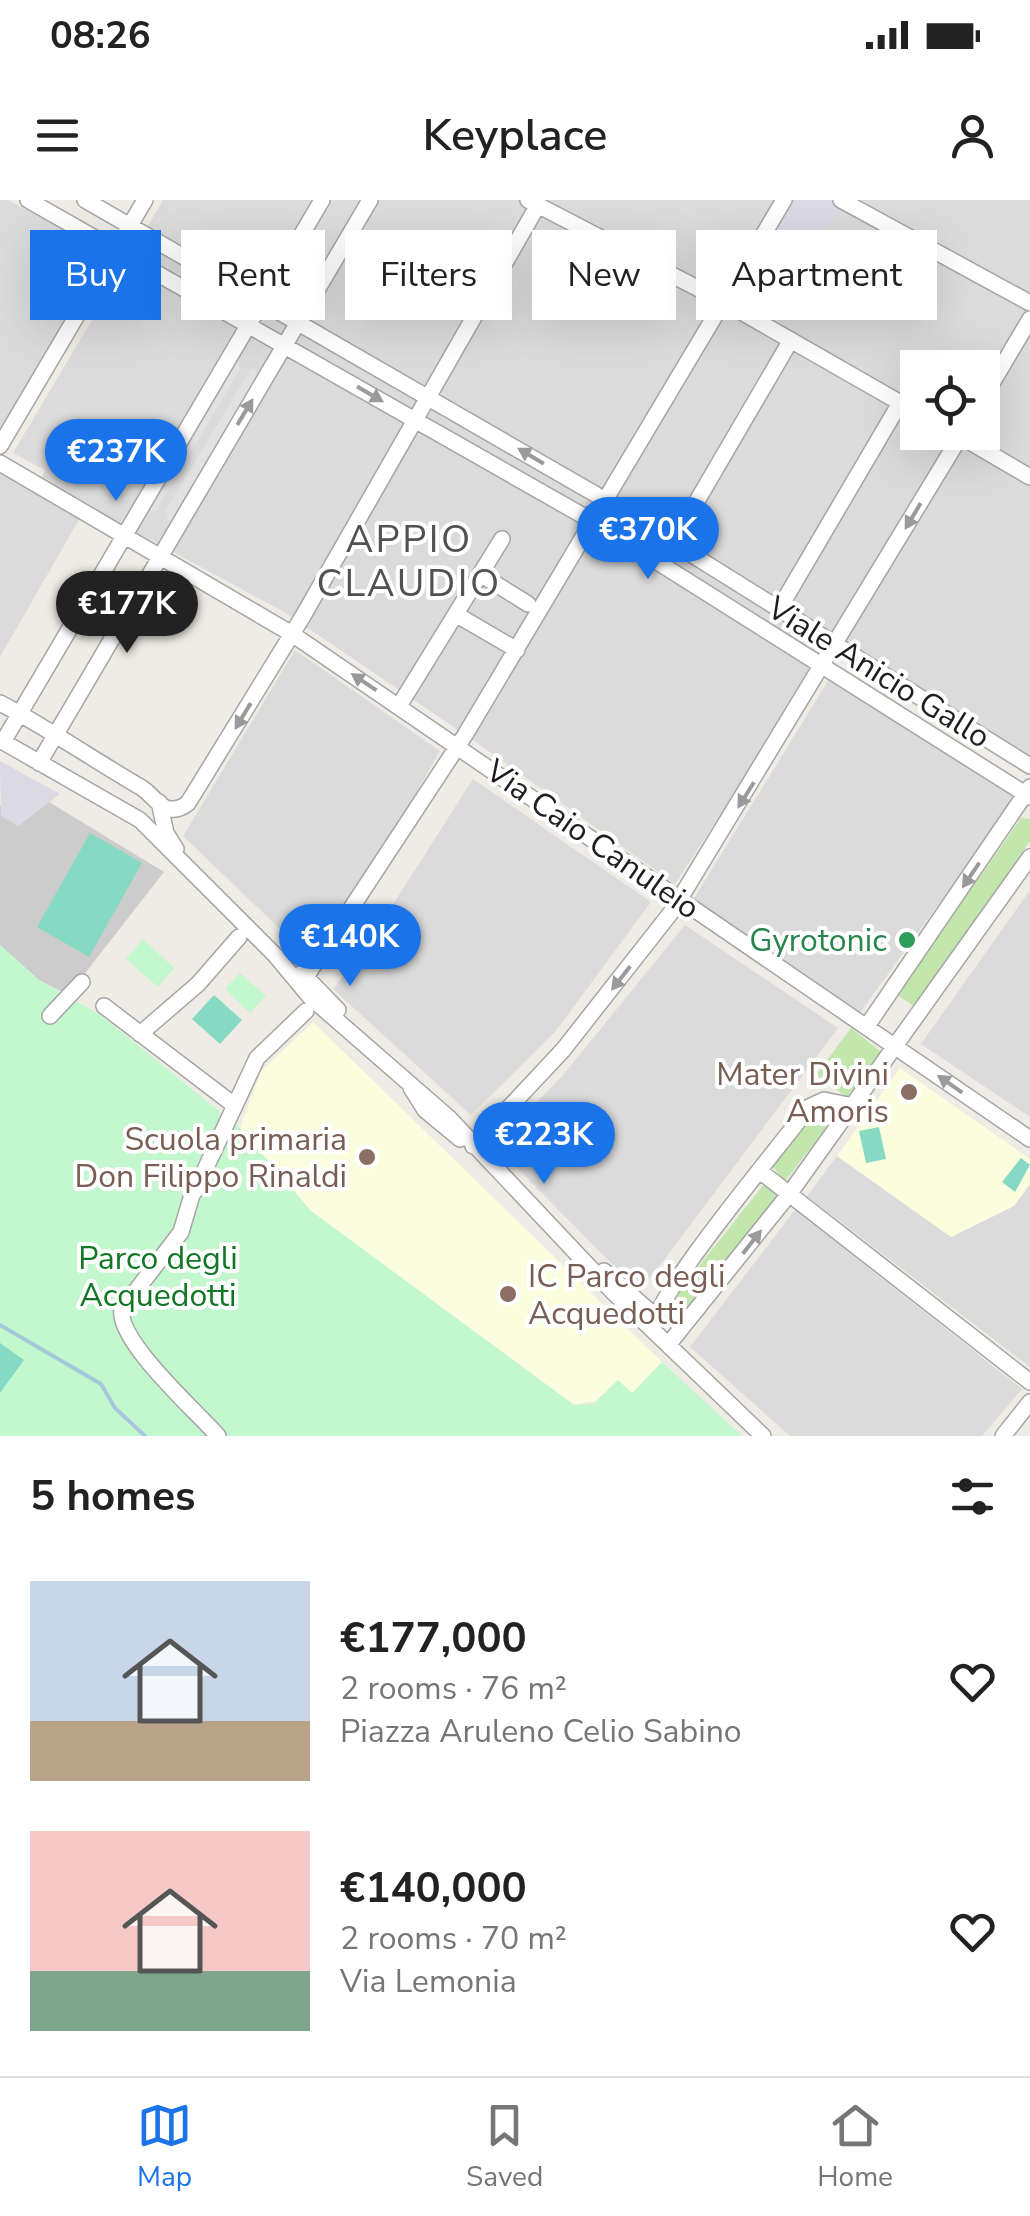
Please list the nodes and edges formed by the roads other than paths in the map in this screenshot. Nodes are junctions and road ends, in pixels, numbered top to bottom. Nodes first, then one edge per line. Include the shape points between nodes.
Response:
1 (28, 200) edge
2 (84, 200) edge
3 (145, 200) edge
4 (322, 200) edge
5 (370, 200) edge
6 (784, 200) edge
7 (533, 202) edge
8 (845, 202) edge
9 (130, 225) junction
10 (82, 230) edge
11 (127, 230) edge
12 (305, 230) edge
13 (766, 230) edge
14 (181, 255) edge
15 (161, 275) edge
16 (696, 287) edge
17 (1030, 303) edge
18 (1030, 319) edge
19 (74, 320) edge
20 (253, 320) edge
21 (295, 320) edge
22 (713, 320) edge
23 (756, 320) edge
24 (299, 322) junction
25 (250, 326) junction
26 (791, 340) junction
27 (286, 346) junction
28 (1000, 370) edge
29 (429, 396) junction
30 (900, 403) joint
31 (415, 420) junction
32 (0, 446) edge
33 (950, 450) edge
34 (985, 450) edge
35 (0, 463) edge
36 (1030, 477) edge
37 (606, 501) junction
38 (594, 522) junction
39 (126, 537) junction
40 (502, 539) dead end
41 (673, 542) junction
42 (158, 556) junction
43 (480, 574) junction
44 (528, 604) dead end
45 (778, 609) junction
46 (457, 615) junction
47 (292, 634) junction
48 (837, 645) junction
49 (516, 650) junction
50 (824, 667) junction
51 (0, 703) edge
52 (399, 706) junction
53 (20, 714) junction
54 (56, 734) junction
55 (2, 741) edge
56 (458, 746) junction
57 (39, 763) junction
58 (1030, 766) edge
59 (1029, 793) edge
60 (159, 802) junction
61 (140, 820) junction
62 (1030, 857) edge
63 (210, 889) junction
64 (679, 900) junction
65 (239, 937) dead end
66 (82, 982) dead end
67 (310, 993) junction
68 (104, 1006) dead end
69 (50, 1016) dead end
70 (867, 1026) junction
71 (140, 1034) junction
72 (897, 1046) junction
73 (234, 1105) junction
74 (853, 1106) junction
75 (1030, 1139) edge
76 (473, 1146) junction
77 (761, 1172) junction
78 (790, 1194) junction
79 (666, 1300) junction
80 (692, 1319) junction
81 (654, 1323) junction
82 (668, 1345) junction
83 (1030, 1382) edge
84 (1030, 1402) edge
85 (218, 1436) edge
86 (763, 1436) edge
87 (1002, 1436) edge

1 - 10 street, Viale Anicio Gallo
2 - 9 street, Viale Anicio Gallo
3 - 9 street
4 - 12 street
5 - 24 street
6 - 13 street
7 - 16 street
7 - 29 street
8 - 17 street
9 - 11 street
9 - 14 street, Viale Anicio Gallo
15 - 25 street, Viale Anicio Gallo
18 - 28 street
19 - 32 street
20 - 25 street
21 - 24 street, Viale Anicio Gallo
22 - 37 street
23 - 26 street
24 - 27 street
24 - 29 street, Viale Anicio Gallo
25 - 27 street, Viale Anicio Gallo
25 - 39 street
26 - 30 street
26 - 41 street
27 -> 31 street, Viale Anicio Gallo
42 -> 27 street
29 - 31 street
37 -> 29 street, Viale Anicio Gallo
30 - 45 street
31 - 38 street, Viale Anicio Gallo
31 - 47 street
33 -> 48 street
34 - 36 street
35 - 39 street, Via Caio Canuleio
37 - 38 street
37 - 41 street, Viale Anicio Gallo
38 - 49 street
38 - 50 street, Viale Anicio Gallo
39 - 42 street, Via Caio Canuleio
39 - 53 street
40 - 43 street
41 - 45 street, Viale Anicio Gallo
42 - 47 street, Via Caio Canuleio
42 - 54 street
43 - 44 street
43 - 46 street
45 - 48 street, Viale Anicio Gallo
46 - 49 street
46 - 52 street
52 -> 47 street, Via Caio Canuleio
47 -> 60 street via 188,803 173,809
48 - 50 street
48 - 58 street, Viale Anicio Gallo
49 - 56 street
50 - 59 street, Viale Anicio Gallo
50 -> 64 street
51 - 53 street
52 - 56 street, Via Caio Canuleio
53 - 54 street
53 - 55 street
54 - 57 street
54 - 60 street
55 - 57 street
56 - 64 street, Via Caio Canuleio
56 - 67 street
57 - 61 street
59 -> 70 street
60 - 61 street
60 - 63 street via 170,841
61 - 63 street
62 - 72 street
63 - 67 street
64 - 70 street, Via Caio Canuleio
64 -> 76 street via 564,1050
65 - 71 street
66 - 69 street
67 - 73 street via 259,1054
67 - 76 street via 410,1086 433,1118
68 - 71 street
70 - 72 street, Via Caio Canuleio
71 - 73 street
72 - 74 street
75 -> 72 street, Via Caio Canuleio
73 - 85 street via 181,1232 120,1319 131,1341
74 - 77 street via 814,1103
74 - 78 street
76 - 81 street
77 - 78 street
77 - 79 street
80 -> 78 street
78 - 83 street
79 - 80 street via 677,1315
79 - 81 street
80 - 82 street
81 - 82 street
82 - 86 street
84 - 87 street

